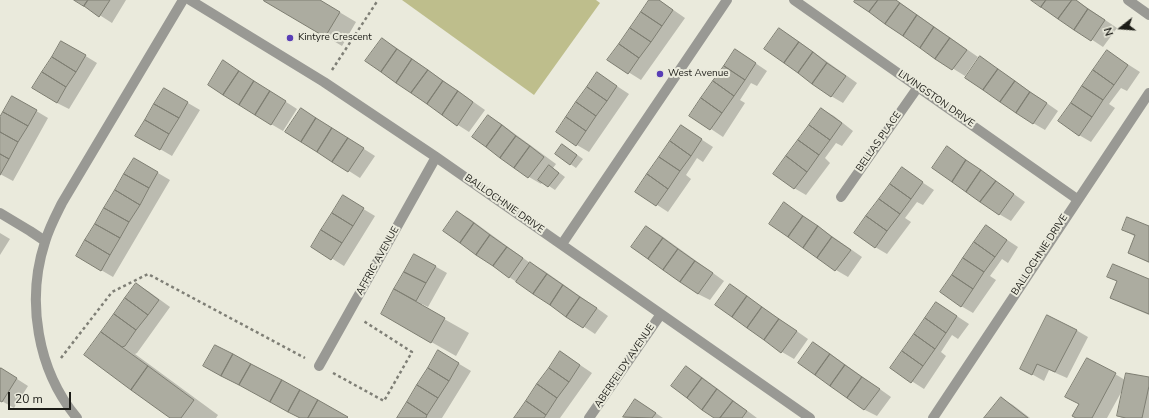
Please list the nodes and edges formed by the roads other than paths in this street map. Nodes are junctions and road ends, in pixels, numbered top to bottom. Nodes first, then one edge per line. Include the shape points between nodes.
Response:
1 (183, 0) edge
2 (190, 0) edge
3 (727, 0) edge
4 (794, 0) edge
5 (1128, 0) edge
6 (1149, 15) edge
7 (918, 87) junction
8 (1149, 93) edge
9 (436, 157) junction
10 (840, 197) dead end
11 (1078, 199) junction
12 (0, 213) edge
13 (45, 242) junction
14 (562, 244) junction
15 (661, 314) junction
16 (319, 366) road end
17 (77, 418) edge
18 (589, 418) edge
19 (810, 418) edge
20 (933, 418) edge

1 - 13 street via 62,202
2 - 9 street, BALLOCHNIE DRIVE via 324,82
3 - 14 street
4 - 7 street, LIVINGSTON DRIVE
5 - 6 street
7 - 10 street, BELLAS PLACE
7 - 11 street, LIVINGSTON DRIVE
8 - 11 street, BALLOCHNIE DRIVE
9 - 14 street, BALLOCHNIE DRIVE
9 - 16 street, AFFRIC AVENUE
11 - 20 street, BALLOCHNIE DRIVE
12 - 13 street
13 - 17 street via 36,284 38,334 60,394
14 - 15 street, BALLOCHNIE DRIVE
15 - 18 street, ABERFELDY AVENUE
15 - 19 street, BALLOCHNIE DRIVE

